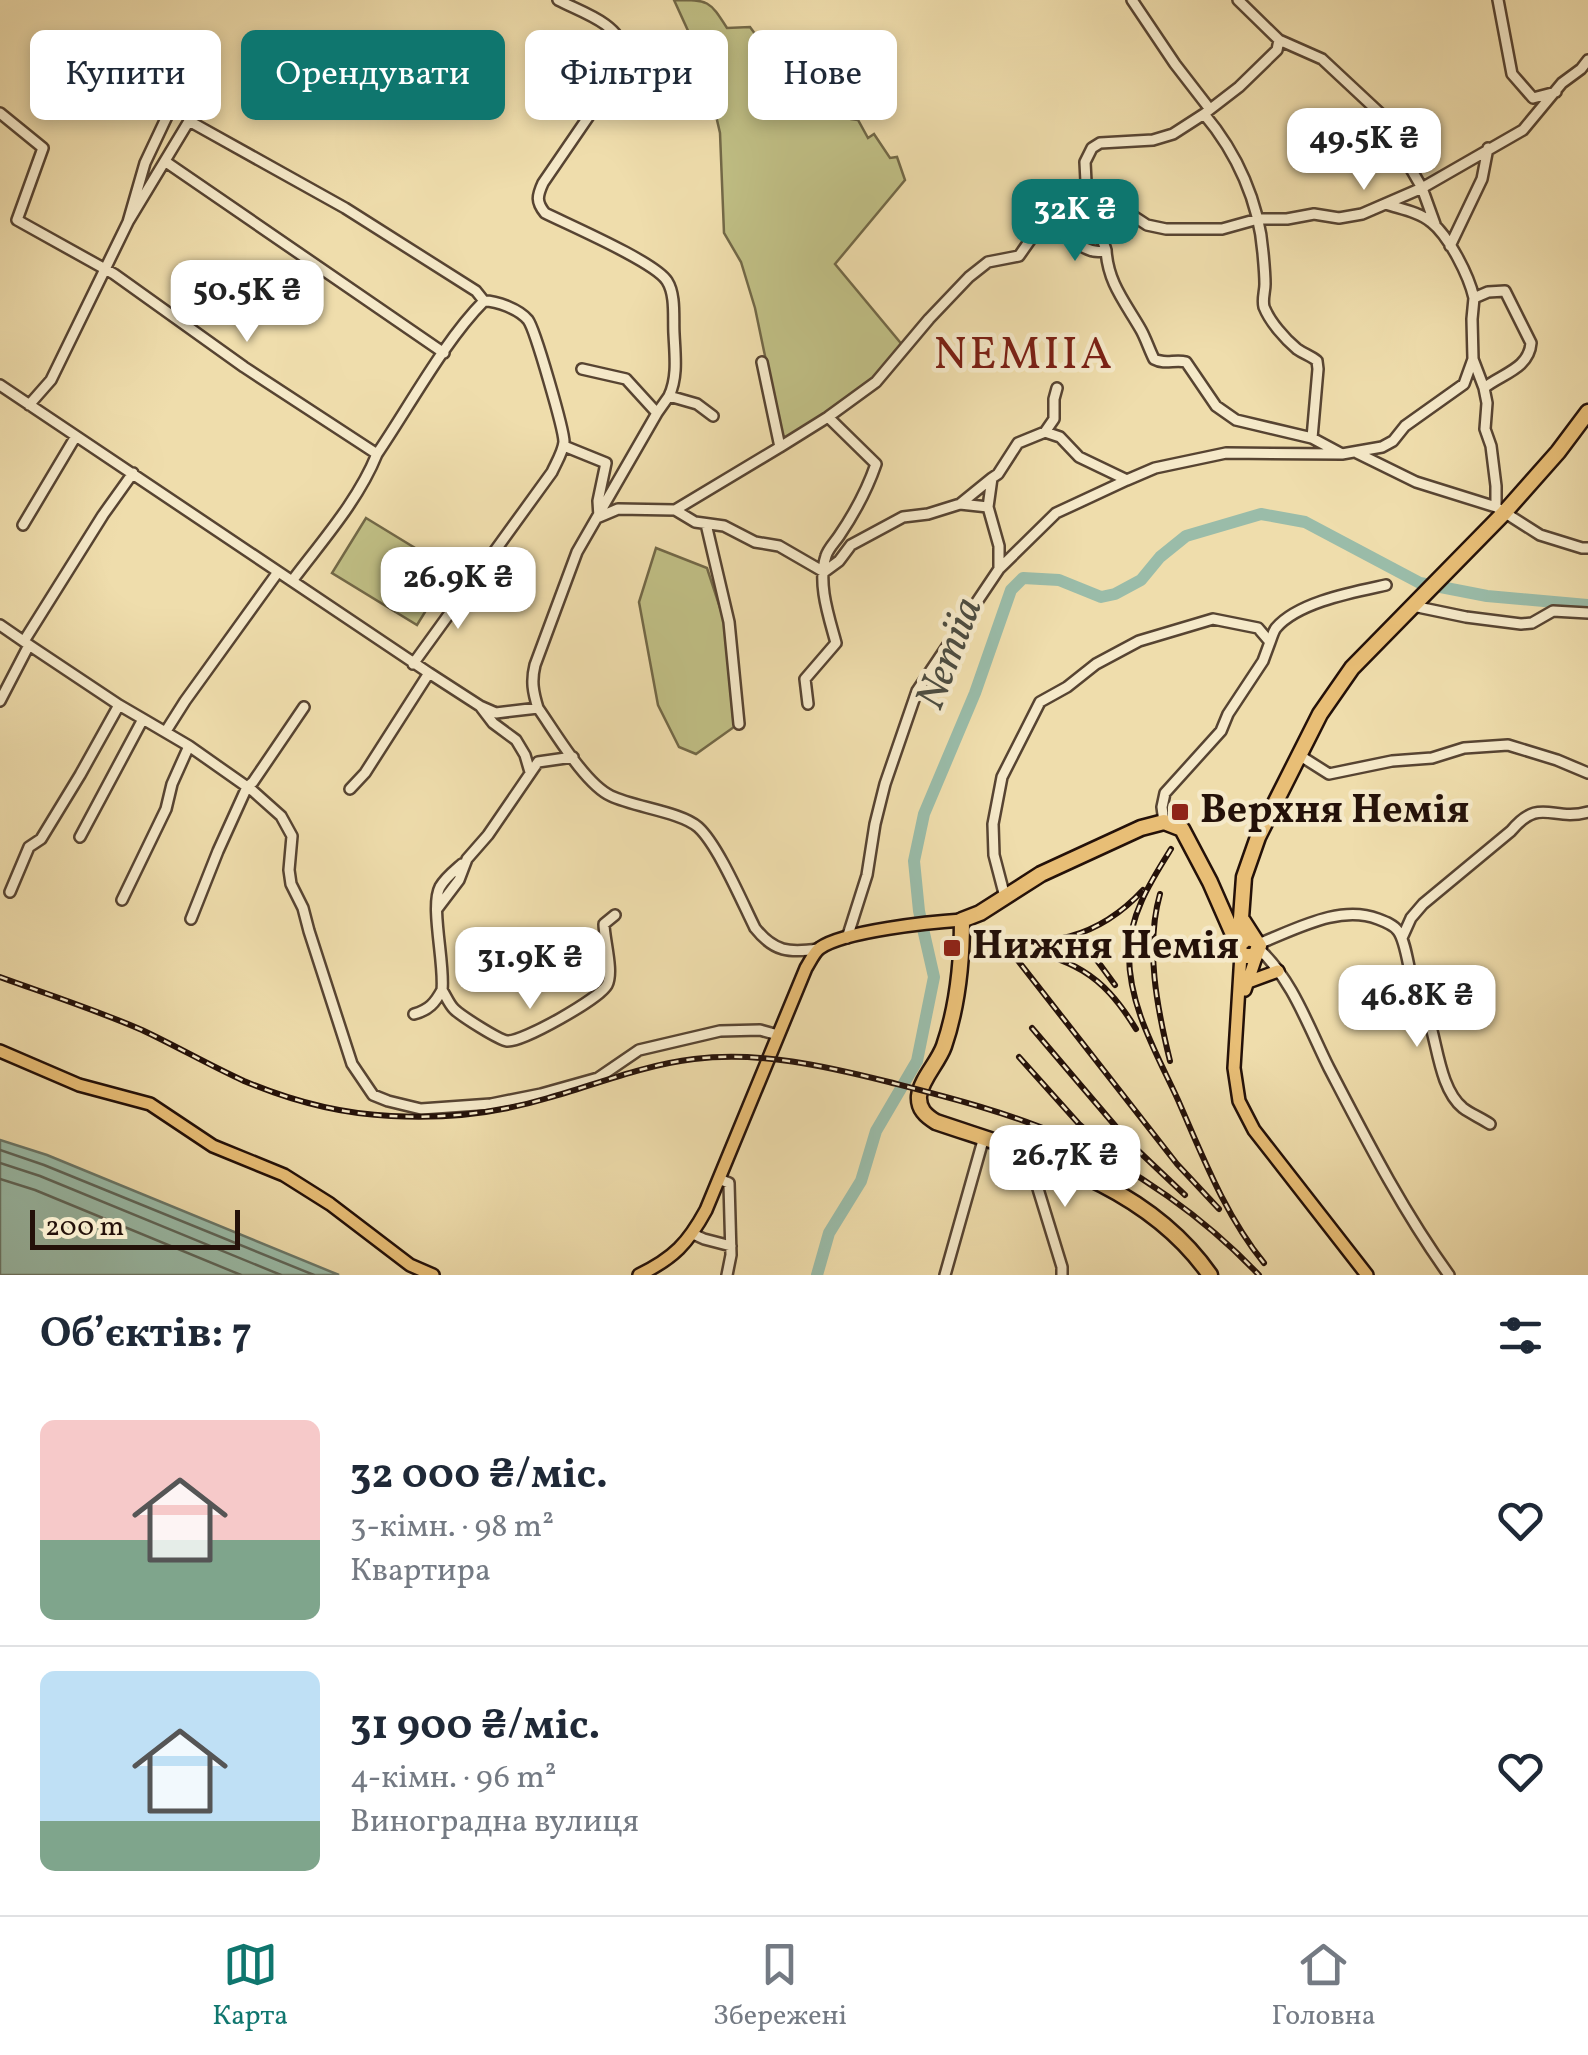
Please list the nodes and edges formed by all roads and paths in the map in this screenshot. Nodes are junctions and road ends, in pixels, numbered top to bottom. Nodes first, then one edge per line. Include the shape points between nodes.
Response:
1 (558, 0) edge
2 (1132, 0) edge
3 (1238, 0) edge
4 (1498, 0) edge
5 (1279, 40) junction
6 (1588, 60) edge
7 (1556, 92) junction
8 (1207, 111) junction
9 (0, 113) edge
10 (165, 120) edge
11 (1488, 148) junction
12 (166, 162) junction
13 (1422, 188) junction
14 (1109, 202) junction
15 (1386, 204) junction
16 (1258, 219) junction
17 (128, 222) junction
18 (1435, 224) junction
19 (1450, 246) junction
20 (1106, 250) junction
21 (103, 269) junction
22 (1474, 298) junction
23 (484, 301) junction
24 (444, 352) junction
25 (1473, 359) junction
26 (762, 362) dead end
27 (582, 369) dead end
28 (0, 385) edge
29 (1057, 388) dead end
30 (1484, 388) junction
31 (5, 395) edge
32 (669, 396) junction
33 (28, 405) junction
34 (1588, 412) edge
35 (657, 413) junction
36 (713, 416) dead end
37 (828, 417) junction
38 (1045, 432) junction
39 (76, 436) junction
40 (1312, 438) junction
41 (564, 446) junction
42 (780, 447) junction
43 (1358, 453) junction
44 (377, 454) junction
45 (1342, 454) junction
46 (133, 473) junction
47 (992, 478) junction
48 (1127, 480) junction
49 (960, 504) junction
50 (988, 507) junction
51 (674, 510) junction
52 (1500, 510) junction
53 (599, 517) junction
54 (706, 524) junction
55 (23, 525) dead end
56 (1588, 548) edge
57 (999, 569) junction
58 (278, 572) junction
59 (824, 572) junction
60 (292, 581) junction
61 (1386, 585) dead end
62 (1413, 606) junction
63 (1588, 613) edge
64 (0, 625) edge
65 (1270, 642) junction
66 (26, 643) junction
67 (412, 664) junction
68 (429, 673) junction
69 (0, 701) edge
70 (808, 704) dead end
71 (120, 705) junction
72 (480, 706) junction
73 (304, 707) dead end
74 (538, 708) junction
75 (143, 719) junction
76 (738, 724) dead end
77 (166, 732) junction
78 (189, 746) junction
79 (1299, 755) junction
80 (573, 757) junction
81 (530, 772) junction
82 (1588, 773) edge
83 (247, 787) junction
84 (350, 789) dead end
85 (1588, 812) edge
86 (1164, 822) junction
87 (80, 837) dead end
88 (1244, 877) junction
89 (1210, 882) junction
90 (10, 892) dead end
91 (1005, 897) junction
92 (122, 900) dead end
93 (614, 915) dead end
94 (191, 919) dead end
95 (962, 920) junction
96 (847, 938) junction
97 (1402, 938) junction
98 (1246, 940) junction
99 (818, 949) junction
100 (1278, 971) junction
101 (1248, 982) junction
102 (442, 990) junction
103 (1240, 1004) junction
104 (414, 1014) dead end
105 (778, 1035) junction
106 (0, 1051) edge
107 (1490, 1124) dead end
108 (984, 1137) junction
109 (1026, 1152) junction
110 (719, 1179) junction
111 (693, 1234) junction
112 (731, 1246) junction
113 (432, 1275) edge
114 (639, 1275) edge
115 (727, 1275) edge
116 (945, 1275) edge
117 (1062, 1275) edge
118 (1210, 1275) edge
119 (1367, 1275) edge
120 (1449, 1275) edge

1 - 32 street via 611,28 624,51 606,91 542,183 539,206 667,280 676,361
2 - 8 street
3 - 5 street
4 - 7 street via 1512,74 1533,98
5 - 8 street via 1274,53
5 - 13 street via 1322,59 1382,116
6 - 7 street
7 - 11 street via 1523,130
8 - 14 street via 1173,134 1092,148 1086,182 1092,194
8 - 16 street via 1242,171
9 - 21 street via 43,148 17,220
10 - 17 street
11 - 13 street
11 - 19 street via 1482,179
12 - 17 street
12 - 23 street via 189,121 345,208
12 - 24 street
13 - 15 street
13 - 18 street
14 - 16 street via 1166,229 1222,228
14 - 20 street via 1096,210
15 - 16 street via 1339,218
15 - 18 street
16 - 40 street via 1263,303 1298,350 1317,361
17 - 21 street
18 - 19 street
19 - 22 street
20 - 37 street via 1094,253 1034,206 1033,236 1020,256 988,262 968,277 876,382
20 - 40 street via 1112,282 1154,359 1186,362 1216,406 1236,420
21 - 33 street via 51,380
21 - 44 street
22 - 25 street
22 - 30 street via 1505,291 1531,343 1520,367
23 - 24 street
23 - 41 street via 528,320
24 - 44 street
25 - 30 street
25 - 43 street via 1464,384 1382,448
26 - 42 street
27 - 35 street via 626,379
28 - 31 street
29 - 38 street via 1054,419
30 - 52 street
31 - 33 street
32 - 35 street
32 - 36 street
33 - 39 street
34 - 52 highway
35 - 53 street
37 - 42 street
37 - 59 street via 876,464 826,555
38 - 47 street via 1018,444
38 - 48 street
39 - 46 street
39 - 55 street
40 - 45 street
41 - 53 street via 606,463
41 - 67 street via 552,472
42 - 51 street
43 - 45 street
43 - 52 street via 1416,482
44 - 60 street via 357,493
45 - 48 street via 1226,453
46 - 58 street
46 - 66 street
47 - 49 street
47 - 50 street
48 - 57 street via 1056,513
49 - 50 street
49 - 59 street via 904,516 851,544
50 - 57 street
51 - 53 street via 618,508
51 - 54 street
52 - 56 street via 1540,536
52 - 62 highway
53 - 74 street via 577,552 535,665
54 - 59 street via 779,546
54 - 76 street via 729,622
57 - 96 street via 917,691 884,784
58 - 60 street
58 - 77 street
59 - 70 street via 836,644 805,679
60 - 67 street
61 - 65 street via 1312,605 1277,628
62 - 63 street via 1521,624 1553,611
62 - 79 highway via 1352,668
64 - 66 street
65 - 86 street via 1221,730 1165,793
65 - 91 street via 1258,628 1213,618 1139,641 1040,702 1002,776 993,824
66 - 69 street
66 - 71 street
67 - 68 street
68 - 72 street
68 - 84 street
71 - 75 street
71 - 90 street via 29,847
72 - 74 street via 496,712
72 - 81 street via 516,740
73 - 83 street
74 - 80 street
75 - 77 street
75 - 87 street
77 - 78 street
78 - 83 street
78 - 92 street
79 - 82 street via 1328,774 1508,745
79 - 88 highway
80 - 81 street via 538,762
80 - 99 street via 609,796 700,828 764,939 777,948
81 - 102 street via 488,835 438,891
83 - 94 street
83 - 105 street via 281,816 292,836 291,884 352,1064 373,1095 421,1109 490,1104 598,1078 638,1050 720,1031
85 - 97 street via 1523,816 1423,904
86 - 89 highway via 1182,829
86 - 91 highway via 1075,858
88 - 89 highway via 1230,887
88 - 98 highway
89 - 98 highway
91 - 95 highway
93 - 102 street via 604,924 610,973 604,988 520,1038 492,1035 453,1009
95 - 96 main road
95 - 108 highway via 952,1019 919,1100 936,1122
96 - 99 main road
97 - 98 street via 1397,927 1351,914
97 - 107 street via 1452,1098
98 - 100 street
98 - 101 main road
98 - 103 main road
99 - 105 main road
100 - 101 main road
100 - 120 street via 1419,1233
101 - 103 main road
102 - 104 street via 427,1010
103 - 119 main road via 1238,1100
105 - 110 main road
106 - 113 main road via 79,1086 150,1104 213,1146 284,1174
108 - 109 highway
108 - 116 street
109 - 117 street
109 - 118 highway via 1129,1199 1160,1220
110 - 111 main road
110 - 112 street via 729,1183
111 - 112 street
111 - 114 main road
112 - 115 street

